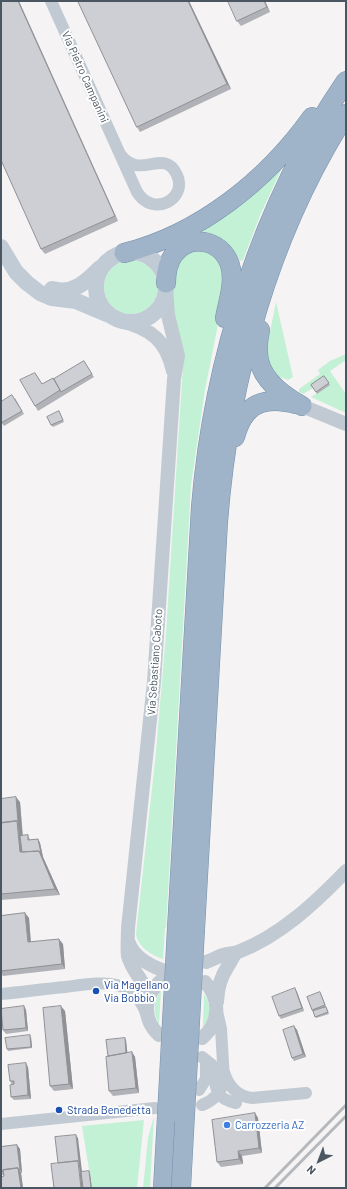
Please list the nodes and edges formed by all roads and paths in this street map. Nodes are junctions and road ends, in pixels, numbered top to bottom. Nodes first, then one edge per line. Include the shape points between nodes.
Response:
1 (51, 1) edge
2 (346, 68) edge
3 (346, 81) edge
4 (346, 114) edge
5 (120, 154) junction
6 (300, 200) junction
7 (3, 249) edge
8 (124, 253) junction
9 (104, 264) junction
10 (166, 286) junction
11 (118, 320) junction
12 (174, 380) junction
13 (302, 406) junction
14 (346, 424) edge
15 (206, 464) junction
16 (216, 548) junction
17 (346, 872) edge
18 (186, 928) junction
19 (128, 943) junction
20 (237, 952) junction
21 (206, 962) dead end
22 (205, 982) dead end
23 (1, 994) edge
24 (147, 1002) junction
25 (217, 1009) junction
26 (148, 1018) junction
27 (159, 1036) dead end
28 (202, 1038) dead end
29 (224, 1069) junction
30 (199, 1090) dead end
31 (218, 1093) junction
32 (306, 1093) dead end
33 (252, 1098) junction
34 (236, 1103) junction
35 (155, 1108) dead end
36 (1, 1124) edge
37 (163, 1188) edge
38 (181, 1188) edge

1 - 5 street, Via Pietro Campanini
2 - 8 highway via 289,147 264,173 210,214 185,229
3 - 15 highway via 299,160 257,257 225,358
4 - 6 highway
5 - 5 street, Via Pietro Campanini via 141,198 153,205 172,200 179,181 173,169 160,162 136,166 129,164
6 - 13 highway via 264,313 258,353 262,370 270,380 285,395
6 - 16 highway via 265,288 242,365 222,470
7 - 9 main road via 40,284 59,291 78,287
7 - 11 main road via 18,275 40,293 52,298 85,304
8 - 9 main road
8 - 10 main road via 141,254 151,259 162,272
9 - 11 main road via 97,280 97,297 102,307
10 - 11 main road via 161,305 149,317 132,322
10 - 12 street, Via Sebastiano Caboto via 168,315 178,356
10 - 15 highway via 167,270 175,253 184,246 196,242 209,243 221,250 231,269 232,288 207,403
11 - 12 street, Via Sebastiano Caboto via 144,329 161,342 168,354
12 - 19 street, Via Sebastiano Caboto via 156,657
13 - 14 street
13 - 16 highway via 282,401 261,402 252,407 241,420 232,448
15 - 18 highway via 197,570
16 - 18 highway
17 - 20 street via 297,917 266,938
18 - 37 highway, bridge
18 - 38 highway, bridge
19 - 24 street, Via Sebastiano Caboto via 128,956 148,993
19 - 24 street via 144,961 162,975
20 - 21 street via 224,954
20 - 25 street via 221,977
22 - 25 street via 212,992
23 - 26 street via 91,984 118,985 131,992 140,1002
24 - 26 street, Via Sebastiano Caboto
25 - 28 street via 213,1025
25 - 29 street
26 - 27 street
29 - 31 street via 223,1083
29 - 33 street via 232,1088 241,1095
30 - 31 street via 207,1075 207,1068 201,1056 212,1065 214,1086
31 - 34 street
31 - 34 street via 200,1105 217,1102
32 - 33 street
33 - 34 street
35 - 36 street

